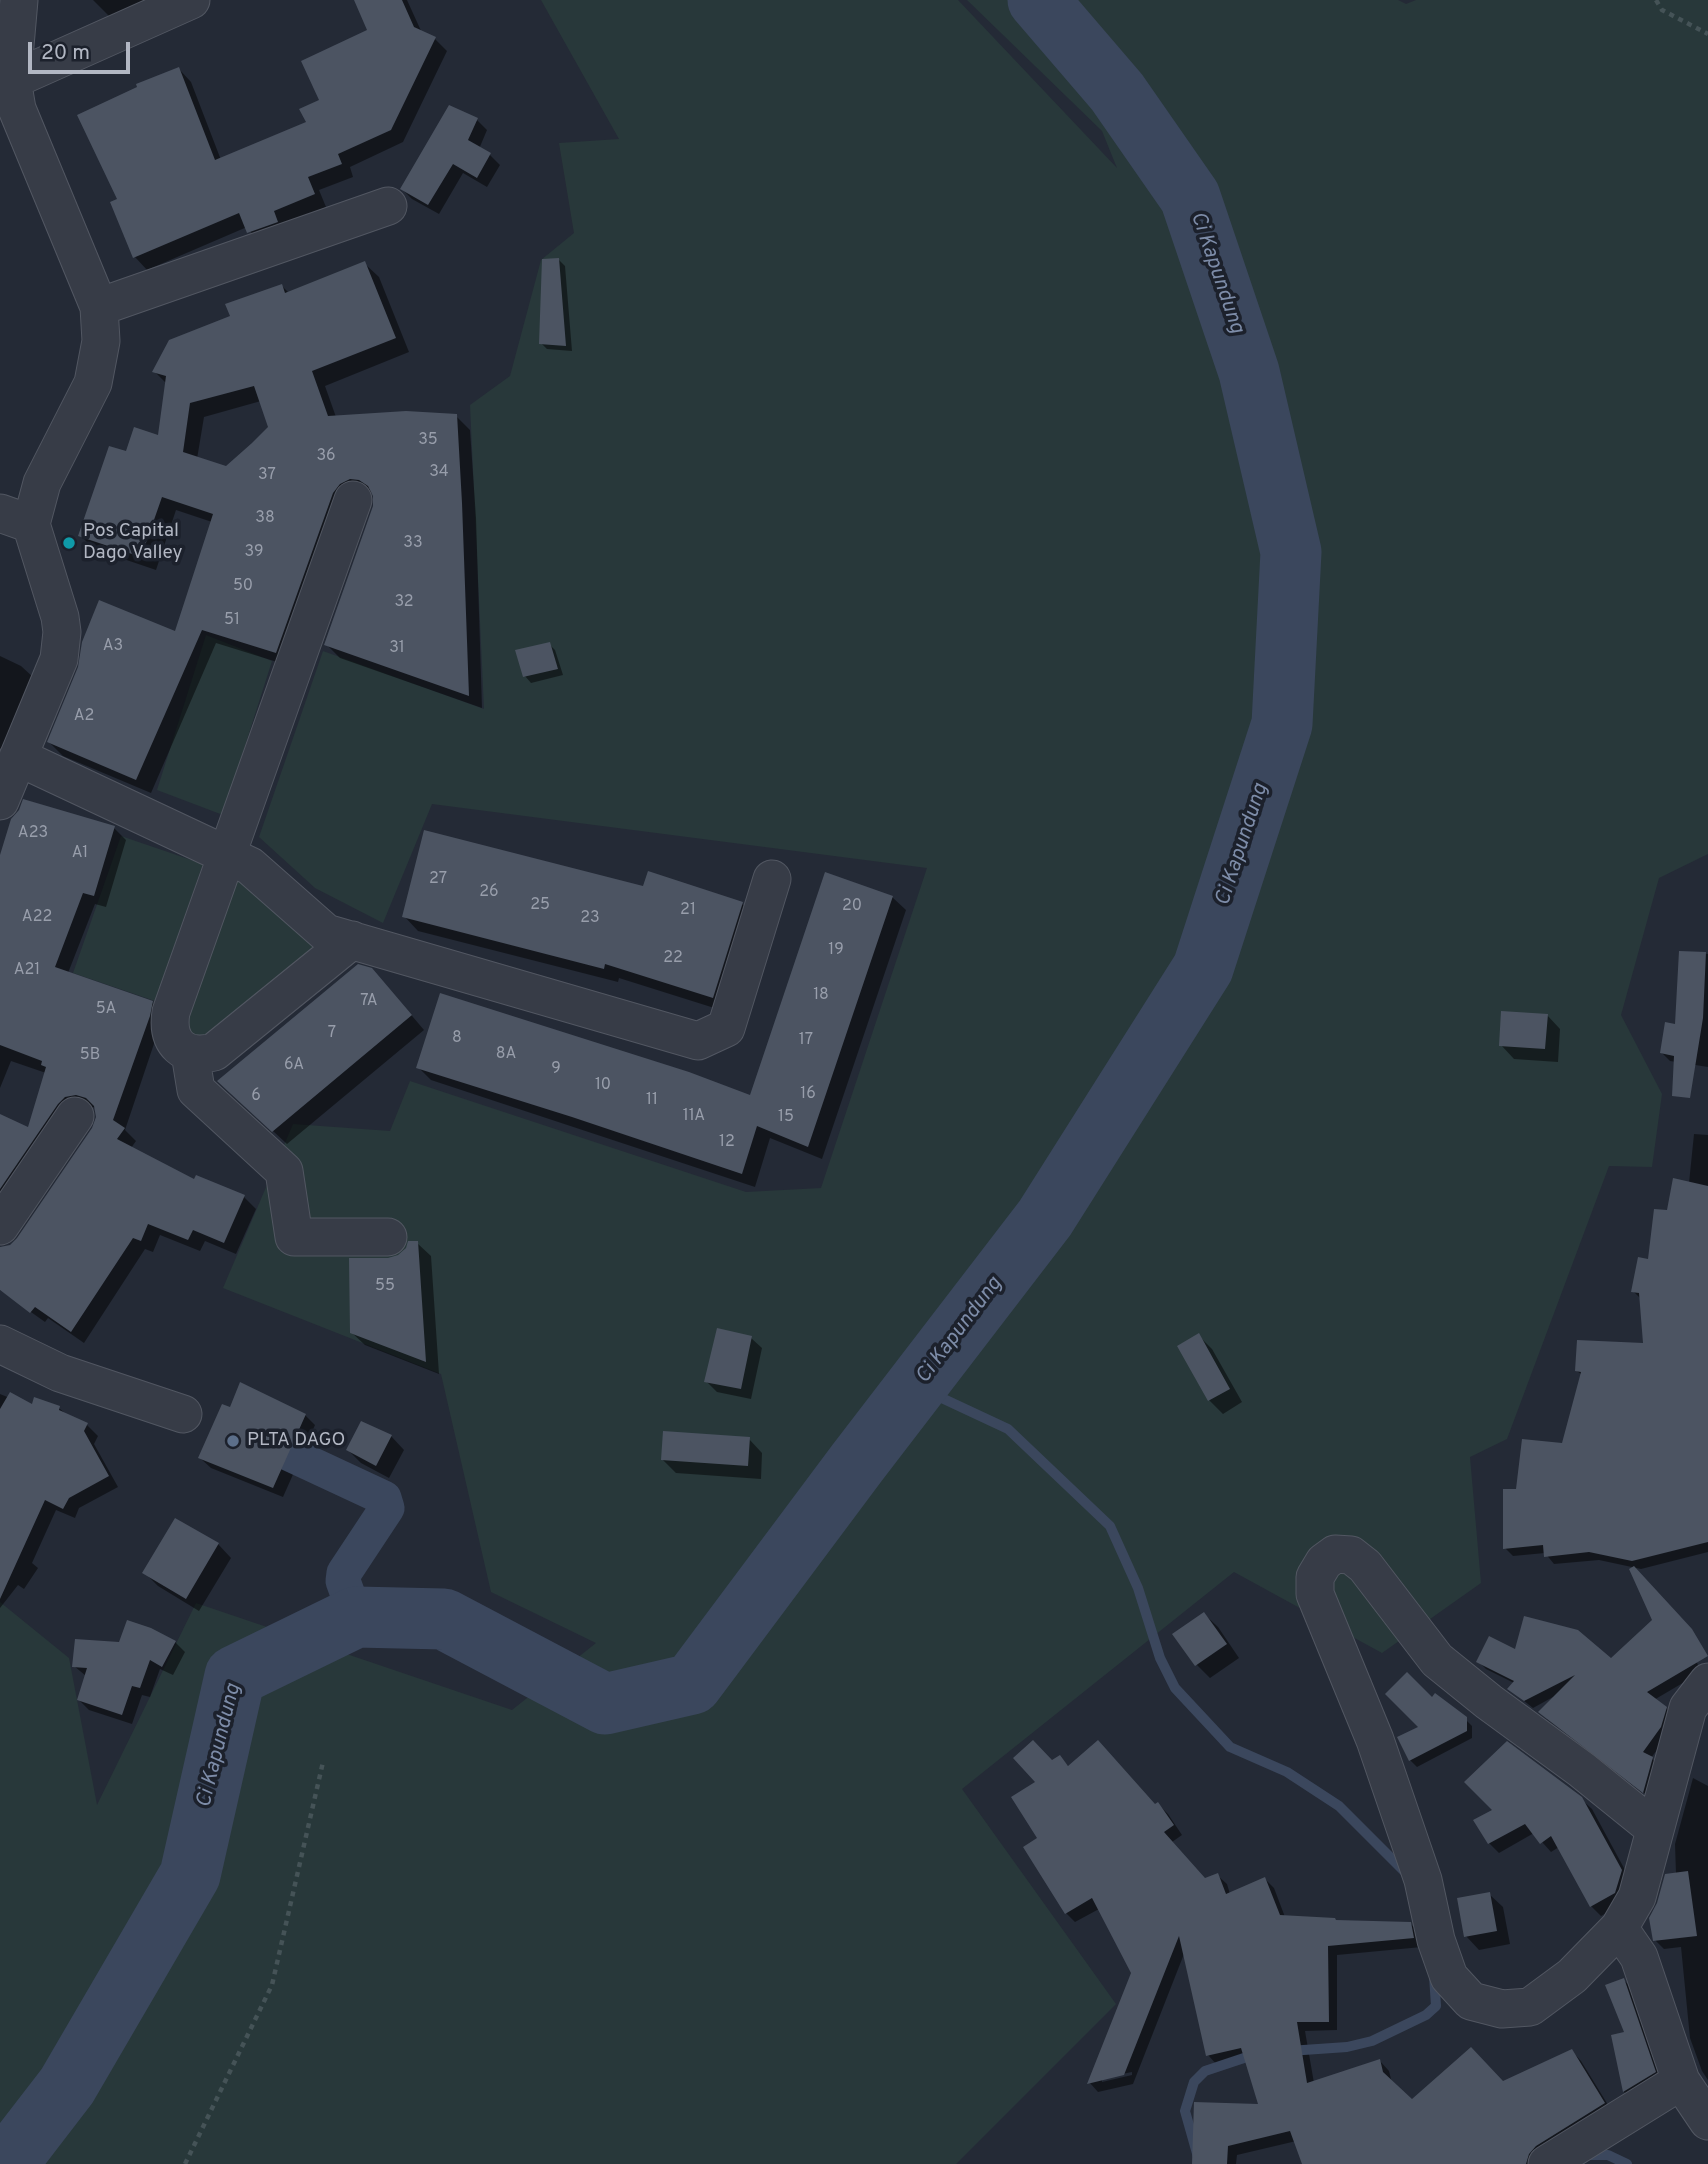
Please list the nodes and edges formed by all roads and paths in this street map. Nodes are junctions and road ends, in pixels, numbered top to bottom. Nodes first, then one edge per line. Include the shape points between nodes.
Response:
1 (19, 0) edge
2 (191, 0) edge
3 (1656, 0) edge
4 (1708, 34) edge
5 (12, 80) junction
6 (388, 206) dead end
7 (99, 307) junction
8 (353, 500) dead end
9 (16, 518) edge
10 (18, 757) junction
11 (0, 801) edge
12 (226, 853) junction
13 (772, 879) dead end
14 (352, 940) junction
15 (190, 1053) junction
16 (75, 1116) dead end
17 (0, 1226) edge
18 (388, 1237) dead end
19 (0, 1344) edge
20 (183, 1415) dead end
21 (1708, 1682) edge
22 (323, 1762) dead end
23 (1655, 1829) junction
24 (1619, 1928) junction
25 (1681, 2081) junction
26 (1708, 2121) edge
27 (1596, 2152) edge
28 (186, 2164) edge
29 (1548, 2164) edge

1 - 5 street
2 - 5 street
3 - 4 path via 1662,10
5 - 7 street via 17,109
6 - 7 street
7 - 9 street via 101,341 93,383 43,483
8 - 12 street
9 - 10 street via 60,617 61,645
10 - 11 street
10 - 12 street
12 - 14 street via 250,866 326,933
12 - 15 street via 171,1012 172,1038
13 - 14 street via 726,1028 698,1041
14 - 15 street via 214,1052
15 - 18 street via 196,1090 284,1171 294,1237
16 - 17 street
19 - 20 street via 60,1373
21 - 23 street via 1688,1708
22 - 28 path via 272,1985
23 - 24 street via 1637,1896
23 - 24 street via 1437,1660 1365,1566 1351,1555 1335,1555 1324,1562 1315,1577 1315,1594 1375,1740 1450,1976 1471,2001 1502,2009 1530,2007 1572,1976
24 - 25 street via 1639,1957
25 - 26 street
25 - 27 street
27 - 29 street

